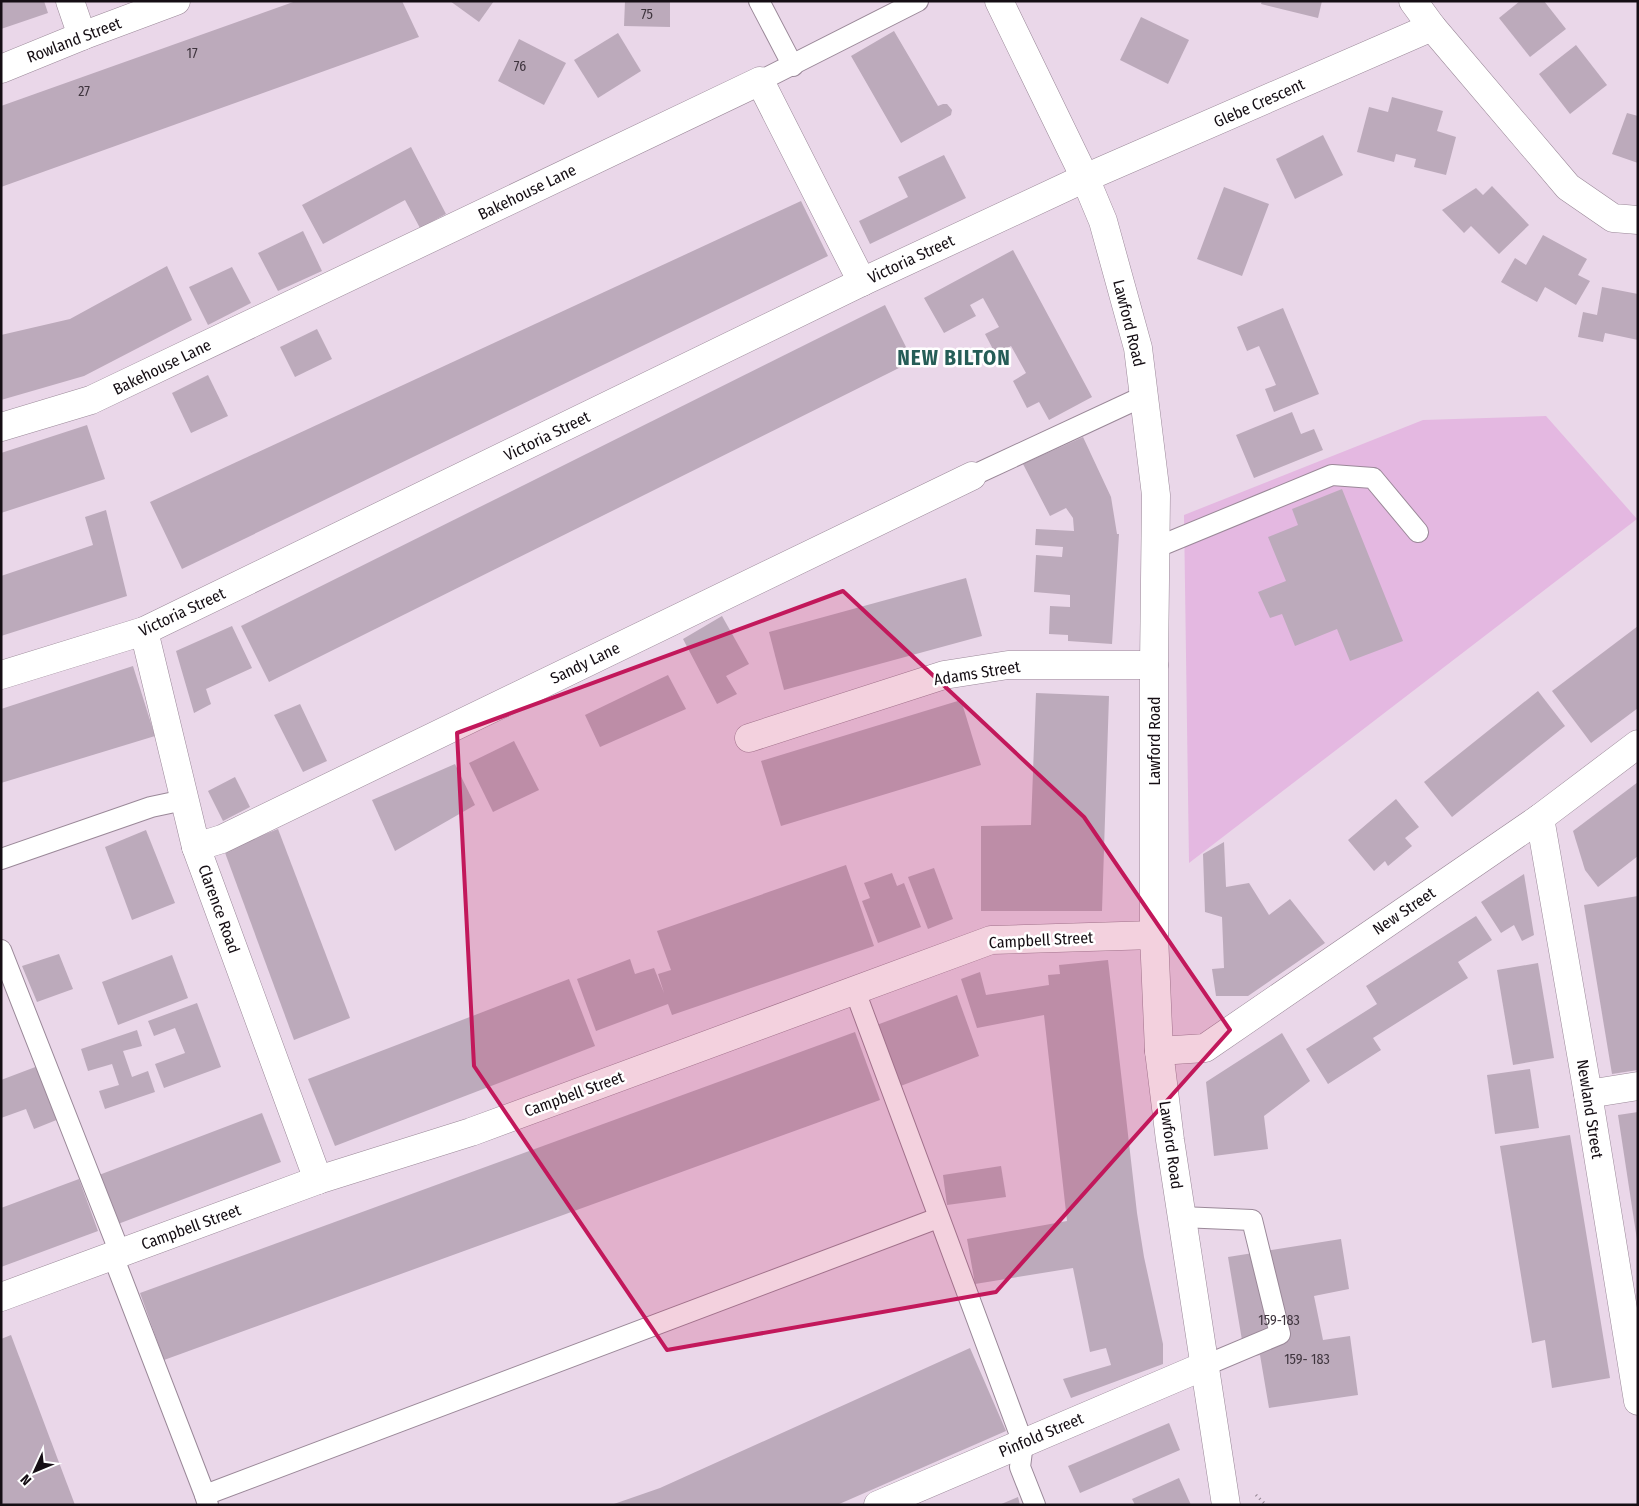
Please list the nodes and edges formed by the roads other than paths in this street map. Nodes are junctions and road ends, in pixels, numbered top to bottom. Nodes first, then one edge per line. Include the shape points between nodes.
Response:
1 (70, 1) edge
2 (176, 1) edge
3 (759, 1) edge
4 (918, 1) edge
5 (998, 1) edge
6 (1413, 1) edge
7 (1432, 27) junction
8 (82, 36) junction
9 (793, 66) junction
10 (1, 69) edge
11 (760, 81) junction
12 (1086, 178) junction
13 (1638, 220) edge
14 (862, 282) junction
15 (1144, 396) junction
16 (1, 427) edge
17 (972, 476) joint
18 (1418, 532) dead end
19 (1155, 548) junction
20 (144, 631) junction
21 (1154, 665) junction
22 (1, 675) edge
23 (749, 738) dead end
24 (1638, 744) edge
25 (184, 800) junction
26 (1540, 818) junction
27 (196, 847) junction
28 (1, 859) edge
29 (1154, 935) junction
30 (1, 950) edge
31 (855, 991) junction
32 (1159, 1051) junction
33 (1638, 1086) edge
34 (1588, 1094) junction
35 (318, 1180) junction
36 (1181, 1217) junction
37 (938, 1218) junction
38 (116, 1255) junction
39 (1, 1297) edge
40 (1204, 1366) junction
41 (1638, 1401) edge
42 (1023, 1443) junction
43 (206, 1500) edge
44 (878, 1505) edge
45 (1034, 1505) edge
46 (1226, 1505) edge

1 - 8 street
2 - 8 street, Rowland Street
3 - 9 lane
4 - 9 lane
5 - 12 street, Lawford Road
6 - 7 street
7 - 12 street, Glebe Crescent
7 - 13 street via 1568,187 1613,218
8 - 10 street, Rowland Street
9 - 11 lane
11 - 14 street
11 - 16 street, Bakehouse Lane via 91,400
12 - 14 street, Victoria Street
12 - 15 street, Lawford Road via 1102,221 1138,348
14 - 20 street, Victoria Street
15 - 17 lane
15 - 19 street, Lawford Road via 1156,494
17 - 27 street, Sandy Lane via 222,839
18 - 19 lane via 1373,478 1332,475
19 - 21 street, Lawford Road
20 - 22 street, Victoria Street
20 - 25 street, Clarence Road
21 - 23 street, Adams Street via 1008,665 944,675
21 - 29 street, Lawford Road
24 - 26 street, New Street
25 - 27 street, Clarence Road
25 - 28 lane via 150,807
26 - 32 street, New Street via 1205,1048
26 - 34 street, Newland Street
27 - 35 street, Clarence Road
29 - 31 street, Campbell Street via 991,940
29 - 32 street, Lawford Road
30 - 38 lane
31 - 35 street, Campbell Street via 471,1132
31 - 37 lane
32 - 36 street, Lawford Road
33 - 34 street
34 - 41 street, Newland Street
35 - 38 street, Campbell Street
36 - 40 street, Lawford Road
36 - 40 lane via 1252,1220 1280,1334
37 - 42 lane
37 - 43 lane
38 - 39 street, Campbell Street
38 - 43 lane
40 - 42 street, Pinfold Street
40 - 46 street, Lawford Road
42 - 44 street, Pinfold Street
42 - 45 lane via 1020,1467

